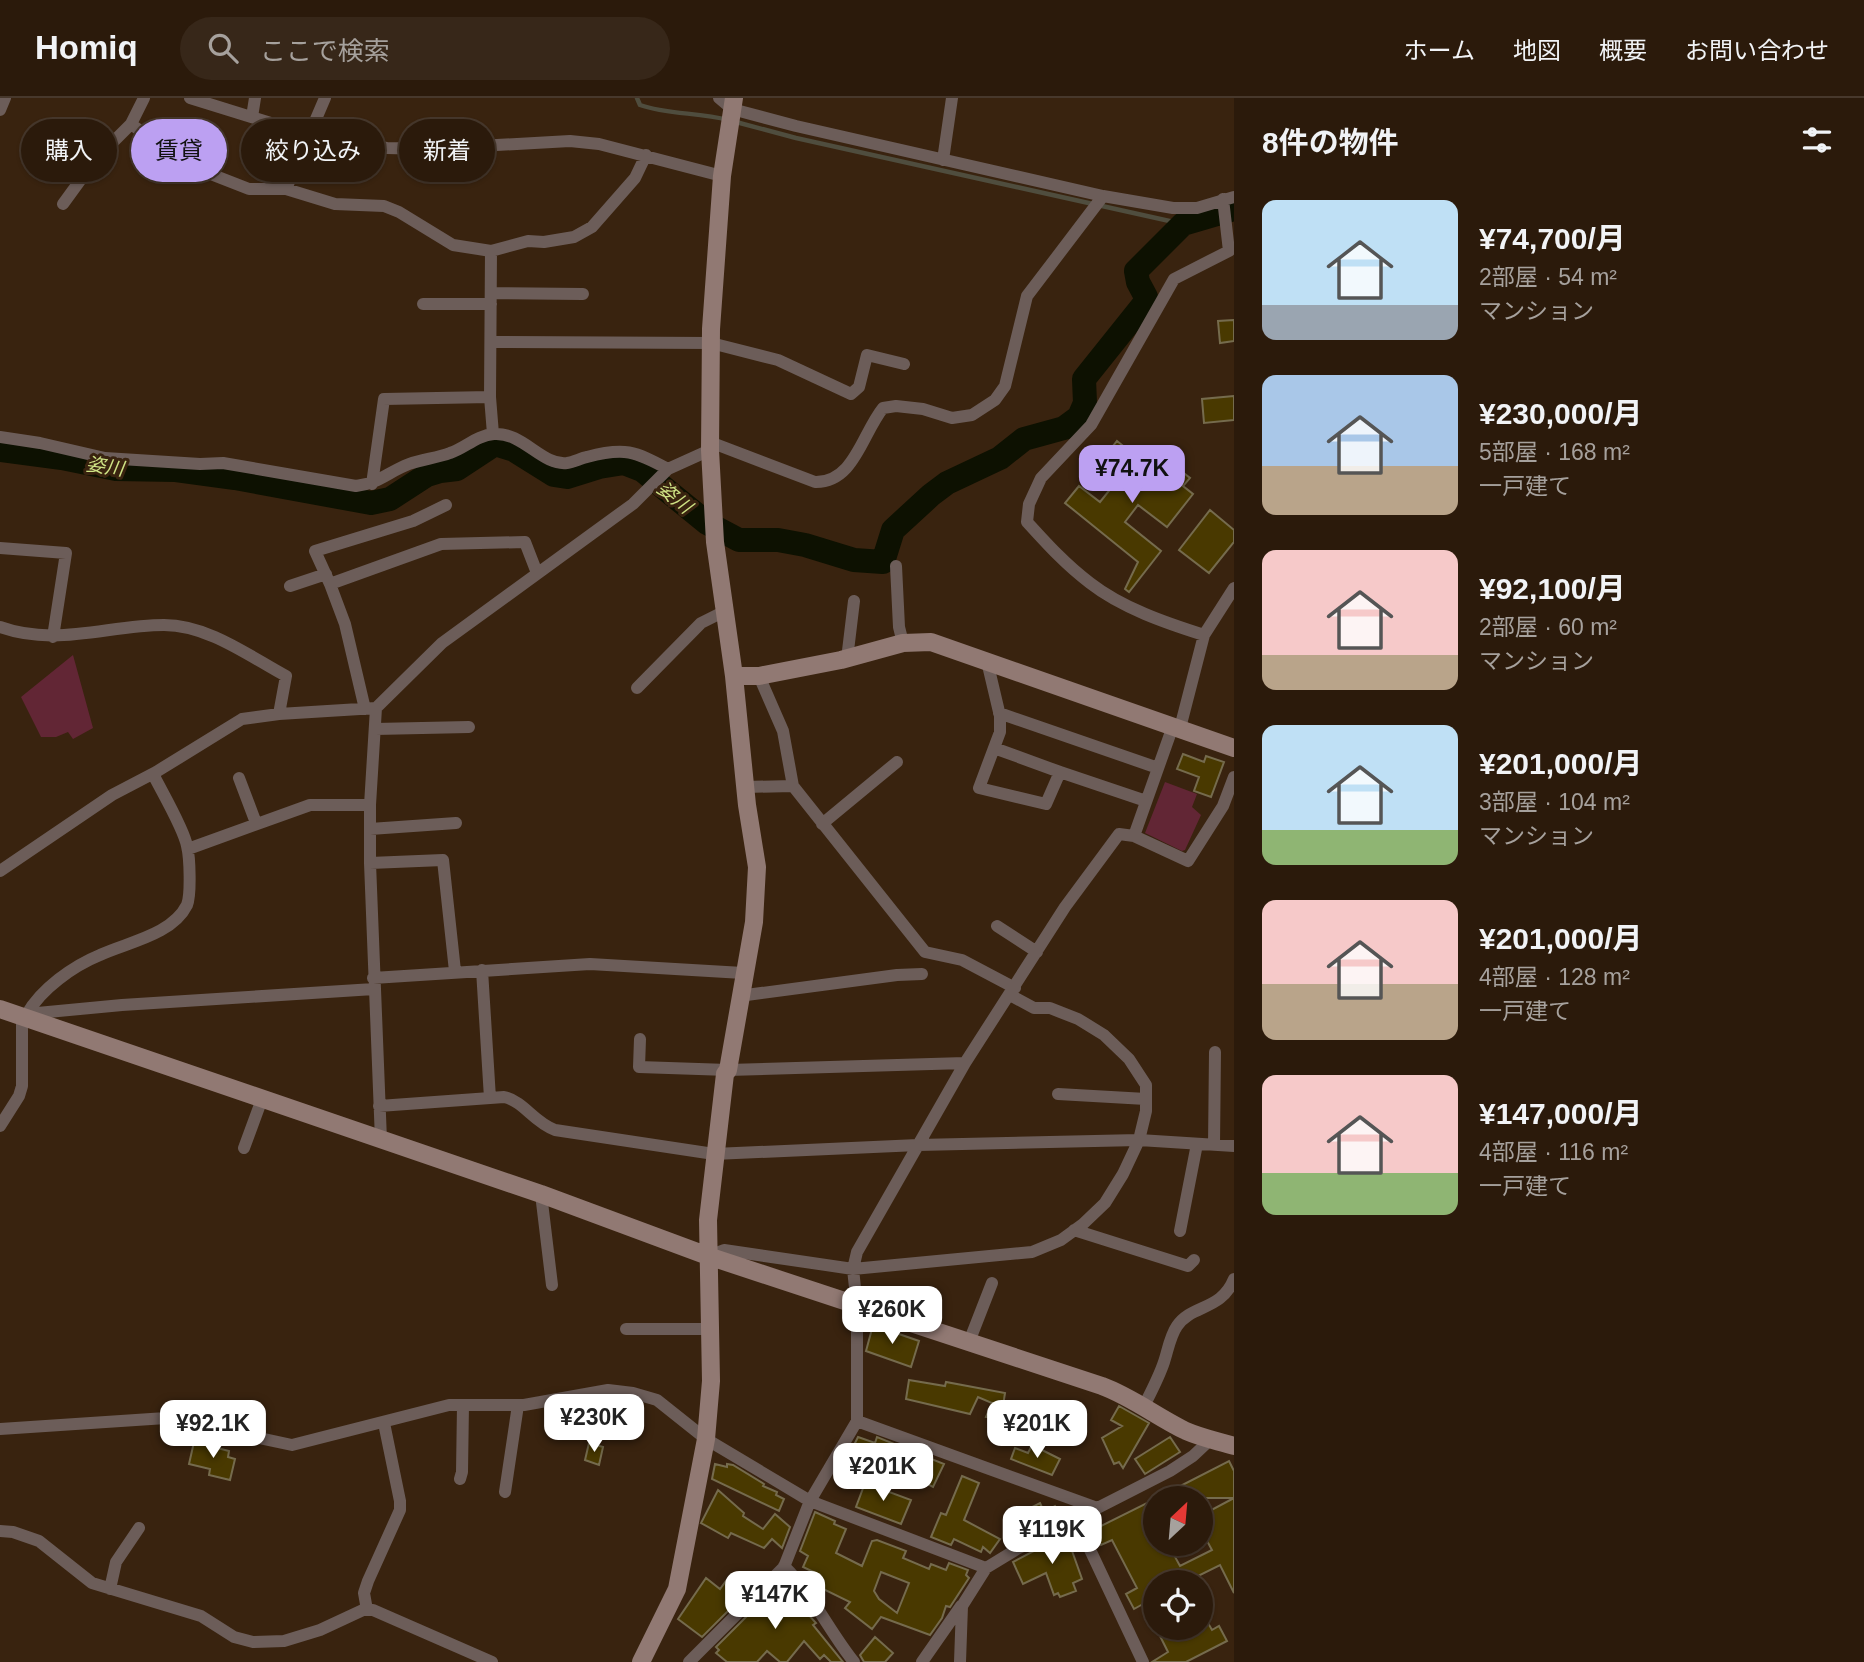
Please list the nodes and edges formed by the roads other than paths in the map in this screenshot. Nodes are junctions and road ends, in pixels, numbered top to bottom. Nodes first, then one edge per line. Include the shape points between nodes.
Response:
1 (5, 98) edge
2 (144, 98) edge
3 (190, 98) edge
4 (255, 98) edge
5 (325, 98) edge
6 (952, 98) edge
7 (728, 102) edge
8 (0, 110) edge
9 (252, 117) junction
10 (134, 119) edge
11 (258, 119) edge
12 (316, 119) edge
13 (131, 124) edge
14 (385, 147) edge
15 (646, 155) junction
16 (943, 160) junction
17 (722, 176) junction
18 (227, 181) edge
19 (289, 182) edge
20 (286, 189) junction
21 (1103, 195) junction
22 (1229, 198) edge
23 (63, 204) dead end
24 (491, 251) junction
25 (583, 294) dead end
26 (491, 299) junction
27 (423, 304) dead end
28 (491, 342) junction
29 (711, 343) junction
30 (904, 364) dead end
31 (490, 397) junction
32 (493, 434) junction
33 (0, 437) edge
34 (710, 446) junction
35 (668, 469) junction
36 (372, 484) junction
37 (446, 505) dead end
38 (0, 548) edge
39 (895, 566) dead end
40 (537, 573) junction
41 (328, 579) junction
42 (289, 586) dead end
43 (1234, 588) edge
44 (854, 601) dead end
45 (725, 611) junction
46 (0, 627) edge
47 (1204, 635) junction
48 (53, 637) junction
49 (903, 643) junction
50 (847, 659) junction
51 (988, 661) junction
52 (734, 676) junction
53 (759, 676) junction
54 (637, 688) dead end
55 (370, 708) junction
56 (999, 713) junction
57 (279, 714) junction
58 (469, 727) dead end
59 (1176, 727) junction
60 (375, 729) junction
61 (994, 748) junction
62 (1234, 748) edge
63 (897, 762) dead end
64 (1158, 768) junction
65 (1060, 772) junction
66 (153, 774) junction
67 (1234, 777) edge
68 (239, 778) dead end
69 (793, 786) junction
70 (745, 787) junction
71 (1146, 801) junction
72 (370, 805) junction
73 (256, 823) junction
74 (456, 823) dead end
75 (821, 824) junction
76 (370, 829) junction
77 (1134, 836) junction
78 (188, 849) junction
79 (370, 863) junction
80 (0, 871) edge
81 (997, 926) dead end
82 (1037, 952) junction
83 (482, 970) junction
84 (455, 971) junction
85 (743, 973) junction
86 (922, 974) dead end
87 (374, 984) junction
88 (1012, 991) junction
89 (739, 996) junction
90 (0, 1009) edge
91 (24, 1015) junction
92 (640, 1039) dead end
93 (1215, 1052) dead end
94 (965, 1063) junction
95 (728, 1070) junction
96 (1058, 1094) dead end
97 (490, 1098) junction
98 (1146, 1099) junction
99 (262, 1100) junction
100 (379, 1106) junction
101 (0, 1126) edge
102 (381, 1140) junction
103 (1139, 1140) junction
104 (1197, 1144) junction
105 (918, 1145) junction
106 (1214, 1145) junction
107 (1234, 1146) edge
108 (244, 1148) dead end
109 (714, 1154) junction
110 (541, 1194) junction
111 (1074, 1230) junction
112 (1180, 1231) dead end
113 (708, 1256) junction
114 (1194, 1260) dead end
115 (853, 1269) junction
116 (1234, 1279) edge
117 (992, 1283) dead end
118 (552, 1285) dead end
119 (858, 1306) junction
120 (626, 1329) dead end
121 (710, 1329) junction
122 (969, 1342) junction
123 (463, 1405) junction
124 (518, 1405) junction
125 (1144, 1406) junction
126 (857, 1422) junction
127 (384, 1423) junction
128 (0, 1429) edge
129 (706, 1439) junction
130 (1210, 1440) junction
131 (1233, 1445) edge
132 (460, 1479) dead end
133 (505, 1492) dead end
134 (810, 1501) junction
135 (1097, 1508) junction
136 (1076, 1520) junction
137 (139, 1528) dead end
138 (0, 1531) edge
139 (785, 1566) junction
140 (986, 1568) junction
141 (110, 1589) junction
142 (962, 1606) junction
143 (367, 1610) junction
144 (492, 1662) edge
145 (641, 1662) edge
146 (689, 1662) edge
147 (853, 1662) edge
148 (922, 1662) edge
149 (960, 1662) edge
150 (1143, 1662) edge

1 - 8 street
2 - 10 street
3 - 9 street
4 - 9 street
5 - 12 street
6 - 16 street
7 - 16 street
7 - 17 street
9 - 11 street
13 - 23 street
14 - 15 street via 570,141
15 - 17 street
15 - 24 street via 635,178 592,227 574,237 528,241
16 - 21 street
17 - 29 street
18 - 20 street via 248,189
19 - 20 street
20 - 24 street via 335,204 384,206 453,245
21 - 22 street via 1173,208 1197,208
21 - 34 street via 1027,296 1005,386 995,400 972,415 952,418 923,409 883,408 846,470 827,482 814,482
22 - 47 street via 1229,251 1174,279 1091,425 1041,478 1029,504 1027,522 1091,585 1172,625
24 - 26 street
25 - 26 street
26 - 27 street
26 - 28 street
28 - 29 street
28 - 31 street
29 - 30 street via 778,360 851,394 859,387 867,355
29 - 34 street
31 - 32 street
31 - 36 street via 384,399
32 - 35 street via 510,435 566,463 626,450
32 - 36 street via 452,453 404,466
33 - 36 street via 105,458 223,463 356,486
34 - 35 street
34 - 45 street via 715,542
35 - 40 street via 633,505
37 - 41 street via 315,551
38 - 48 street via 66,553
39 - 49 street
40 - 41 street via 525,542 441,544
40 - 55 street via 442,643
41 - 42 street
41 - 55 street
43 - 47 street
44 - 50 street
45 - 52 street
45 - 54 street via 701,623
46 - 48 street
47 - 59 street
48 - 57 street via 165,625 200,630 286,676
49 - 50 street
49 - 51 street via 931,642
50 - 53 street
51 - 56 street
51 - 59 street
52 - 53 street
52 - 70 street
53 - 69 street via 783,731
55 - 57 street
55 - 60 street
56 - 61 street via 1000,732
56 - 64 street
57 - 66 street via 242,719
58 - 60 street
59 - 62 street
59 - 64 street
60 - 72 street
61 - 65 street
61 - 65 street via 979,788 1046,804
63 - 75 street
64 - 71 street
65 - 71 street
66 - 78 street
66 - 80 street via 112,795
67 - 77 street via 1223,806 1188,861
68 - 73 street
69 - 70 street
69 - 75 street
70 - 85 street via 757,867 754,922
71 - 77 street
72 - 73 street via 310,805
72 - 76 street
73 - 78 street
74 - 76 street
75 - 88 street via 925,952 962,960
76 - 79 street
77 - 82 street via 1119,834
78 - 91 street via 189,901 184,910 147,937 75,968 34,1000
79 - 84 street via 443,860
79 - 87 street
81 - 82 street
82 - 88 street
83 - 84 street
83 - 85 street via 590,964
83 - 97 street
84 - 87 street
85 - 89 street
86 - 89 street
87 - 91 street
87 - 100 street
88 - 94 street
88 - 98 street via 1034,1008 1049,1008 1104,1035 1146,1084
89 - 95 street
90 - 91 street
91 - 99 street
91 - 101 street via 22,1086
92 - 95 street via 639,1068
93 - 106 street
94 - 95 street
94 - 105 street
95 - 109 street
96 - 98 street
97 - 100 street
97 - 109 street via 514,1100 532,1118 555,1130
98 - 103 street
99 - 102 street
99 - 108 street
100 - 102 street
102 - 110 street
103 - 104 street
103 - 105 street
103 - 111 street via 1105,1203
104 - 106 street
104 - 112 street
105 - 109 street
105 - 115 street via 857,1252
106 - 107 street
109 - 113 street
110 - 113 street
110 - 118 street
111 - 114 street via 1188,1266
111 - 115 street via 1032,1252
113 - 115 street via 724,1250
113 - 119 street
113 - 121 street
115 - 119 street
116 - 125 street via 1222,1299 1176,1327
117 - 122 street
119 - 122 street
119 - 126 street
120 - 121 street
121 - 129 street
122 - 125 street via 1125,1394
123 - 124 street
123 - 127 street
123 - 132 street
124 - 129 street via 608,1390 633,1393 657,1400
124 - 133 street
125 - 130 street
126 - 134 street
126 - 135 street
127 - 128 street via 292,1445 166,1418
127 - 143 street via 400,1510 364,1592
129 - 134 street
129 - 145 street via 677,1589
130 - 131 street
130 - 135 street via 1170,1471
134 - 139 street
134 - 140 street
135 - 136 street
136 - 140 street
136 - 150 street
137 - 141 street via 116,1562
138 - 141 street via 39,1541 92,1583
139 - 146 street
139 - 147 street
140 - 142 street
141 - 143 street via 201,1616 234,1637 253,1642 284,1641
142 - 148 street
142 - 149 street
143 - 144 street

